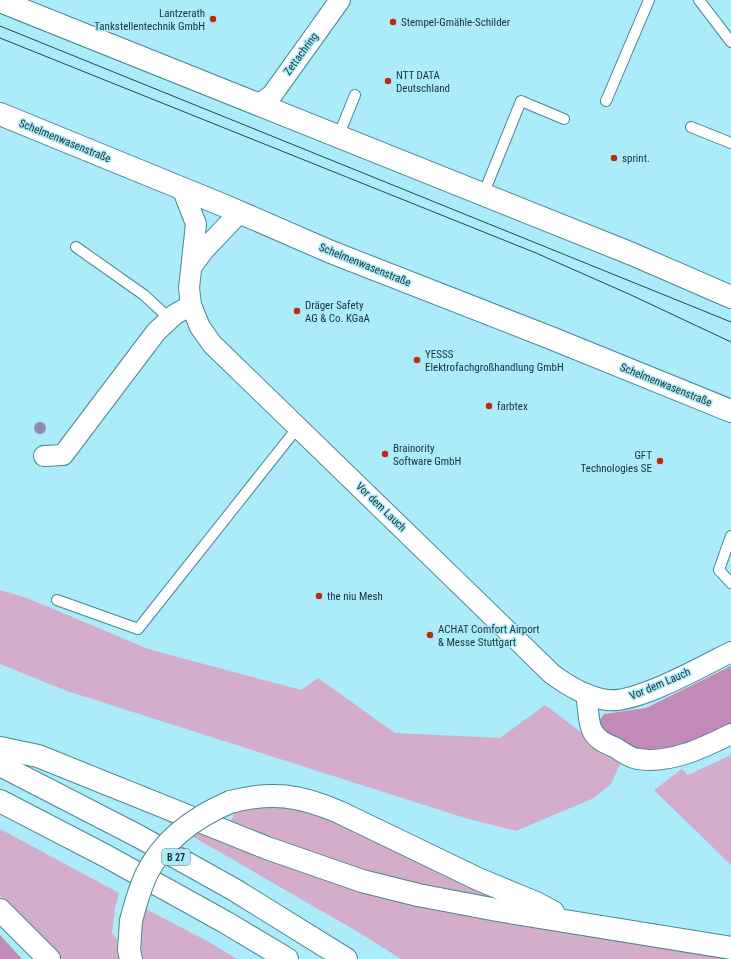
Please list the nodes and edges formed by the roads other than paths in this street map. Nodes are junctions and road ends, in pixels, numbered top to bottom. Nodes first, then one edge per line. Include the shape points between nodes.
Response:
1 (340, 0) edge
2 (649, 0) edge
3 (699, 0) edge
4 (0, 1) edge
5 (731, 42) edge
6 (355, 95) dead end
7 (606, 101) dead end
8 (258, 105) junction
9 (0, 114) edge
10 (564, 119) dead end
11 (691, 127) dead end
12 (338, 137) junction
13 (731, 144) edge
14 (182, 188) junction
15 (483, 195) junction
16 (240, 212) junction
17 (76, 247) dead end
18 (192, 266) junction
19 (731, 296) edge
20 (191, 305) junction
21 (170, 319) junction
22 (731, 412) edge
23 (298, 427) junction
24 (44, 456) dead end
25 (731, 536) edge
26 (731, 583) edge
27 (57, 600) dead end
28 (731, 652) edge
29 (586, 694) junction
30 (731, 734) edge
31 (0, 748) edge
32 (0, 765) edge
33 (0, 801) edge
34 (0, 910) edge
35 (573, 922) junction
36 (731, 948) edge
37 (49, 959) edge
38 (131, 959) edge
39 (287, 959) edge
40 (346, 959) edge

1 - 8 street, Zettachring via 272,94
2 - 7 lane
3 - 5 lane
4 - 8 main road
6 - 12 lane
8 - 12 main road
9 - 14 main road, Schelmenwasenstraße
10 - 15 lane via 521,101
11 - 13 lane
12 - 15 main road
14 - 16 main road, Schelmenwasenstraße
14 - 18 street, Vor dem Lauch via 196,224
15 - 19 main road
16 - 18 street, Vor dem Lauch
16 - 22 main road, Schelmenwasenstraße via 345,257
17 - 21 lane via 144,295
18 - 20 street, Vor dem Lauch via 189,288
20 - 21 street
20 - 23 street, Vor dem Lauch via 200,327 212,344
21 - 24 street via 156,332 63,455
23 - 27 lane via 138,630
23 - 29 street, Vor dem Lauch via 552,674 568,686
25 - 26 lane via 719,570
28 - 29 street, Vor dem Lauch via 662,686 628,699 607,700
29 - 30 street via 591,730 596,737 636,759 674,756 701,748
31 - 35 main road via 38,756 267,848 362,881 432,898
32 - 40 main road, B 27 via 131,832 233,889
33 - 39 main road via 106,856
34 - 37 main road
35 - 36 main road
35 - 38 main road, bridge via 318,803 294,797 269,795 230,802 207,813 189,824 164,848 146,875 131,921

